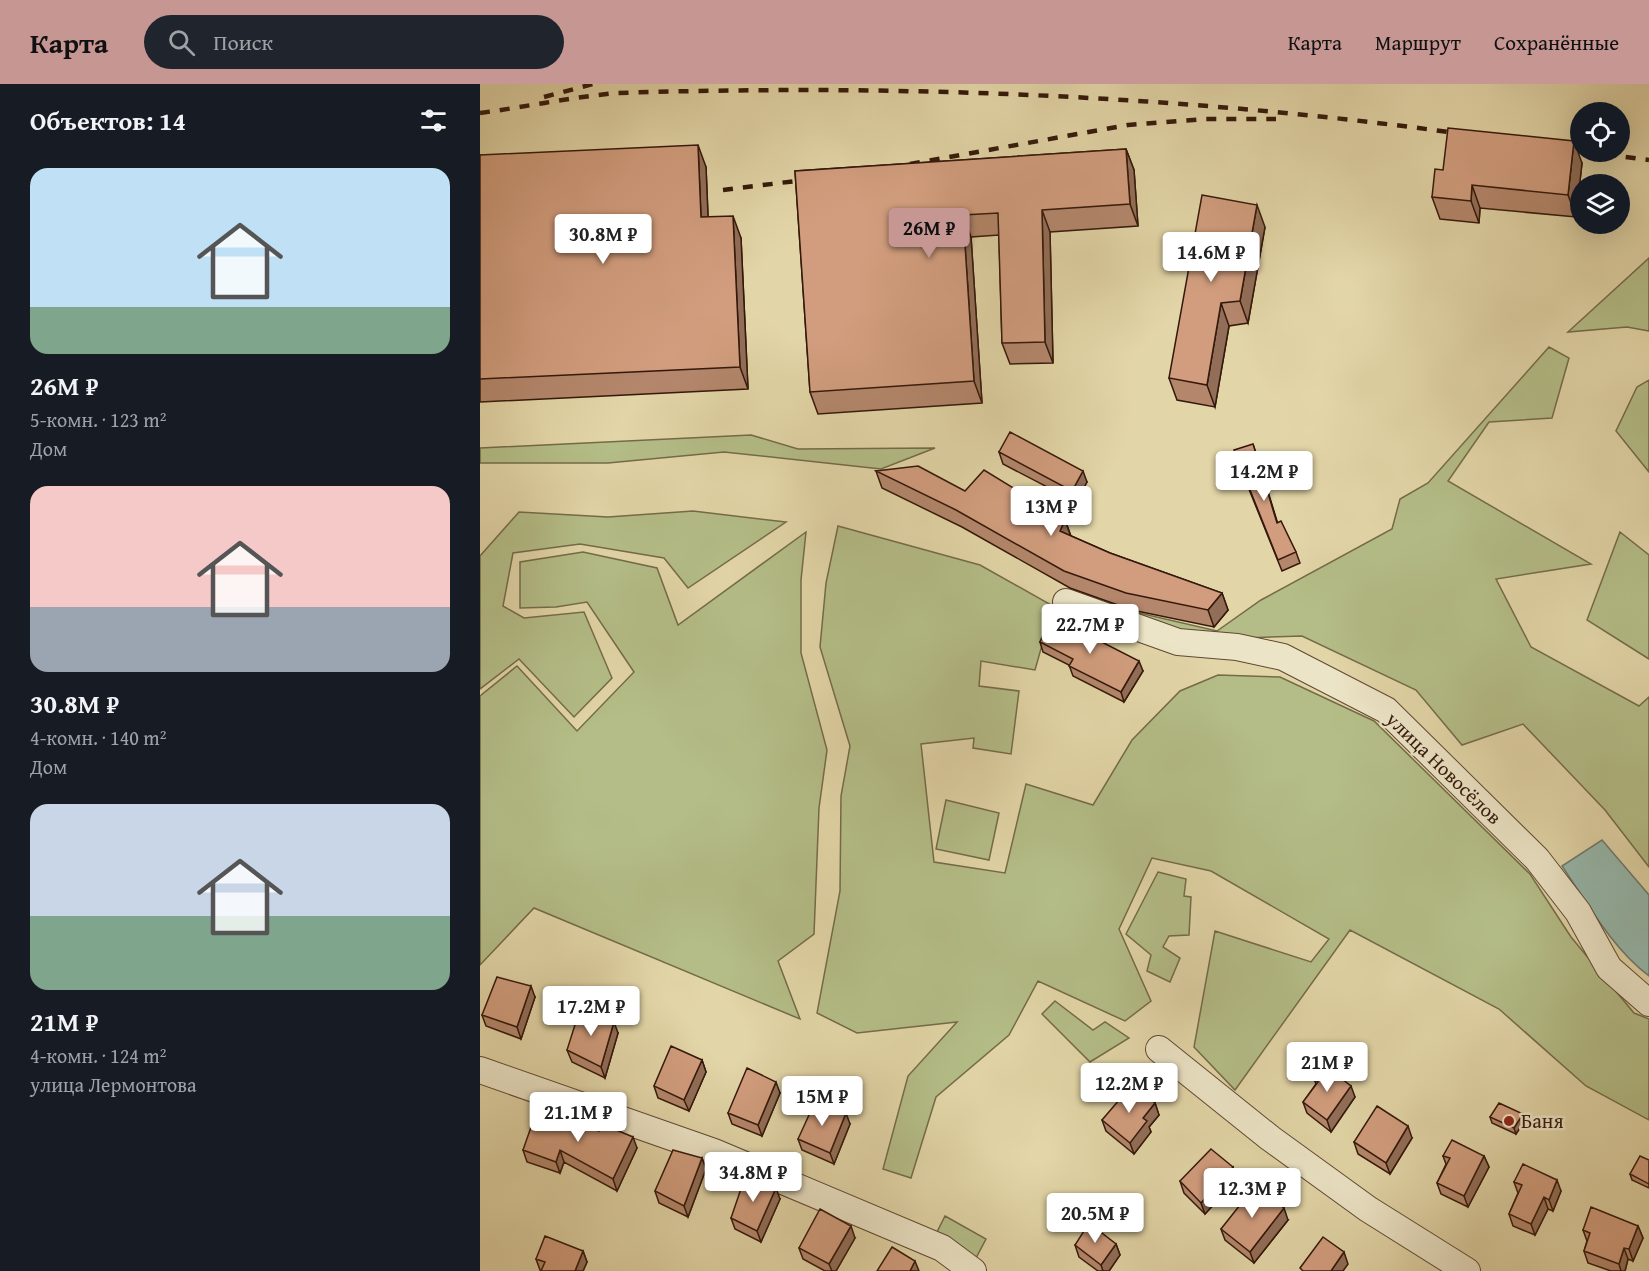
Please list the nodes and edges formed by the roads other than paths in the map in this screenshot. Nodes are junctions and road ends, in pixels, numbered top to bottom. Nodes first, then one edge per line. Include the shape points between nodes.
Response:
1 (1066, 602) dead end
2 (1649, 1004) edge
3 (1159, 1049) dead end
4 (480, 1070) edge
5 (944, 1260) edge
6 (973, 1271) edge
7 (1467, 1271) edge

1 - 2 street, улица Новосёлов via 1178,642 1237,647 1284,657 1386,710 1537,859 1578,912 1609,968
3 - 7 street via 1270,1138 1359,1202
4 - 5 street via 714,1152
5 - 6 street

